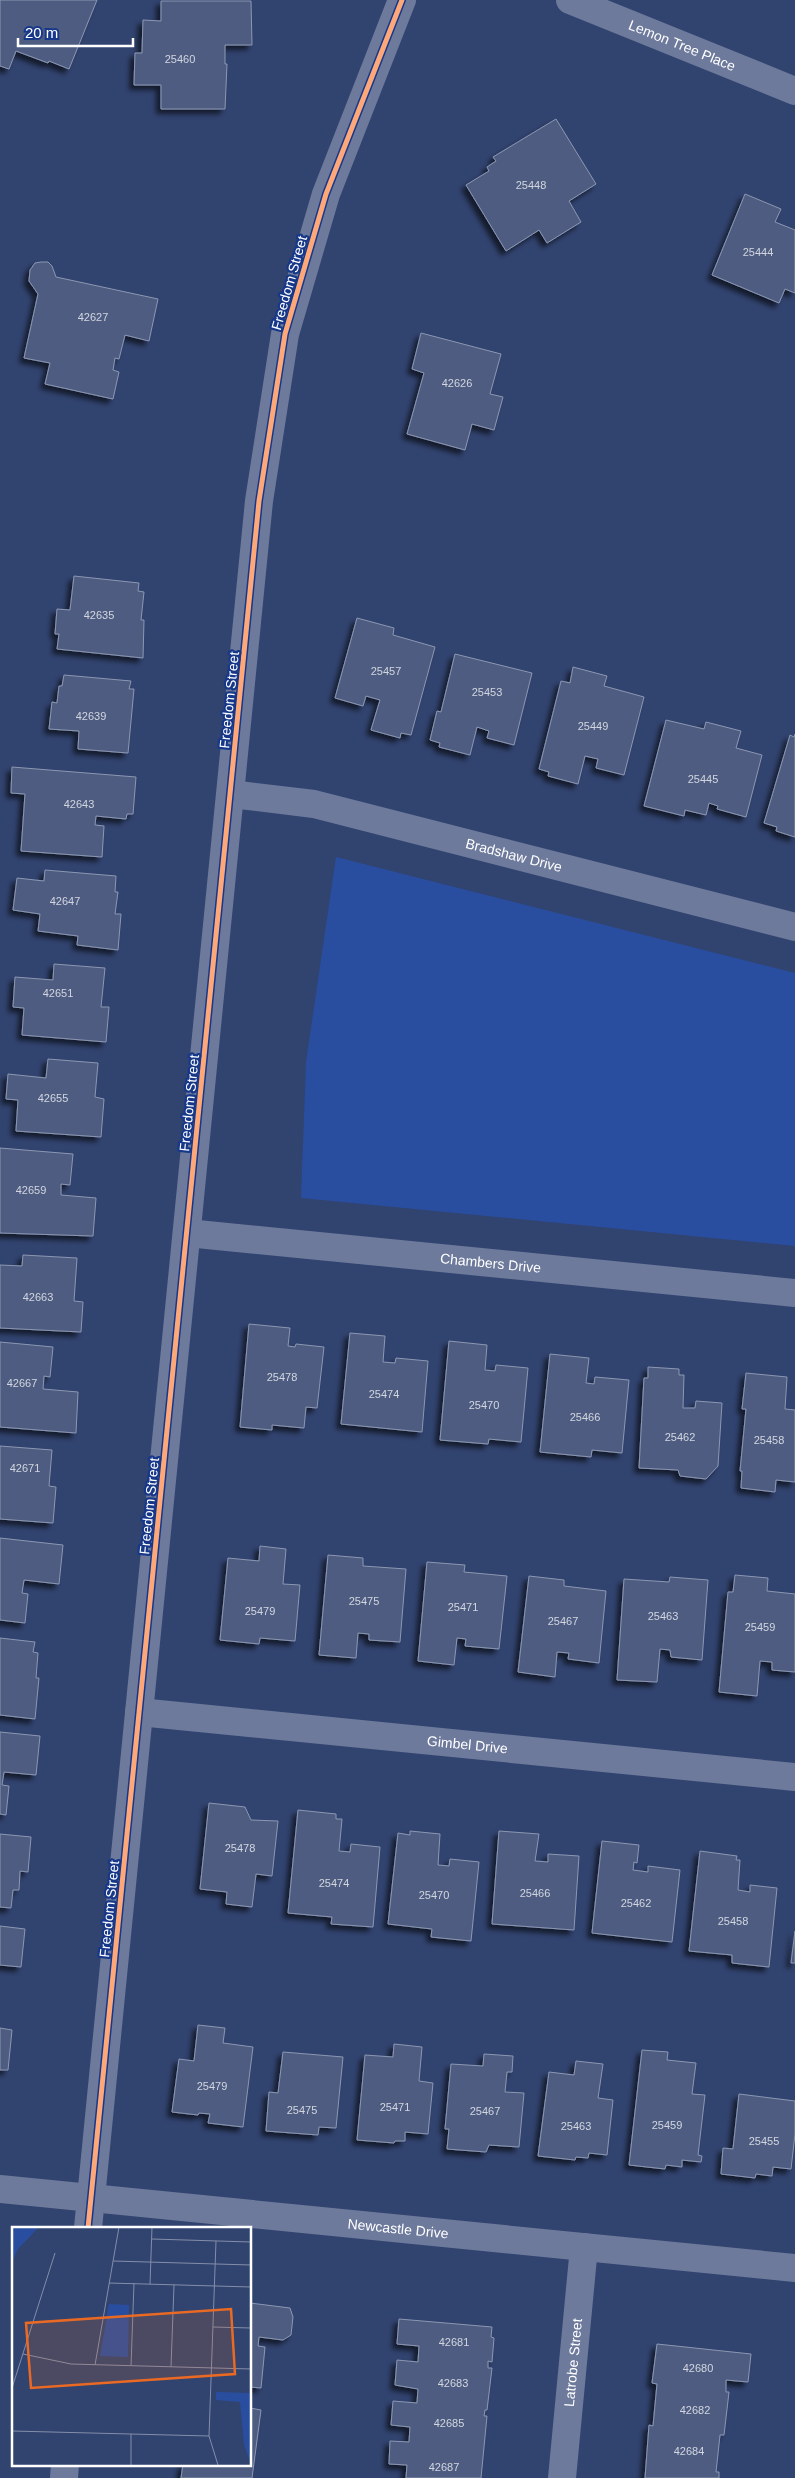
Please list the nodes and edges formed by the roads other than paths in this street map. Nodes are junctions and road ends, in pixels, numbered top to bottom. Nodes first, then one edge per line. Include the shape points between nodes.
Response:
1 (402, 0) edge
2 (570, 0) edge
3 (795, 91) edge
4 (231, 794) junction
5 (795, 927) edge
6 (187, 1233) junction
7 (795, 1293) edge
8 (140, 1712) junction
9 (795, 1777) edge
10 (0, 2190) edge
11 (91, 2199) junction
12 (88, 2227) edge
13 (584, 2247) junction
14 (795, 2268) edge
15 (562, 2478) edge

1 - 4 street, Freedom Street via 326,194 285,334 260,501
2 - 3 street, Lemon Tree Place
4 - 5 street, Bradshaw Drive via 314,804
4 - 6 street, Freedom Street
6 - 7 street, Chambers Drive
6 - 8 street, Freedom Street
8 - 9 street, Gimbel Drive
8 - 11 street, Freedom Street
10 - 11 street, Newcastle Drive
11 - 12 street, Freedom Street
11 - 13 street, Newcastle Drive
13 - 14 street, Newcastle Drive
13 - 15 street, Latrobe Street

